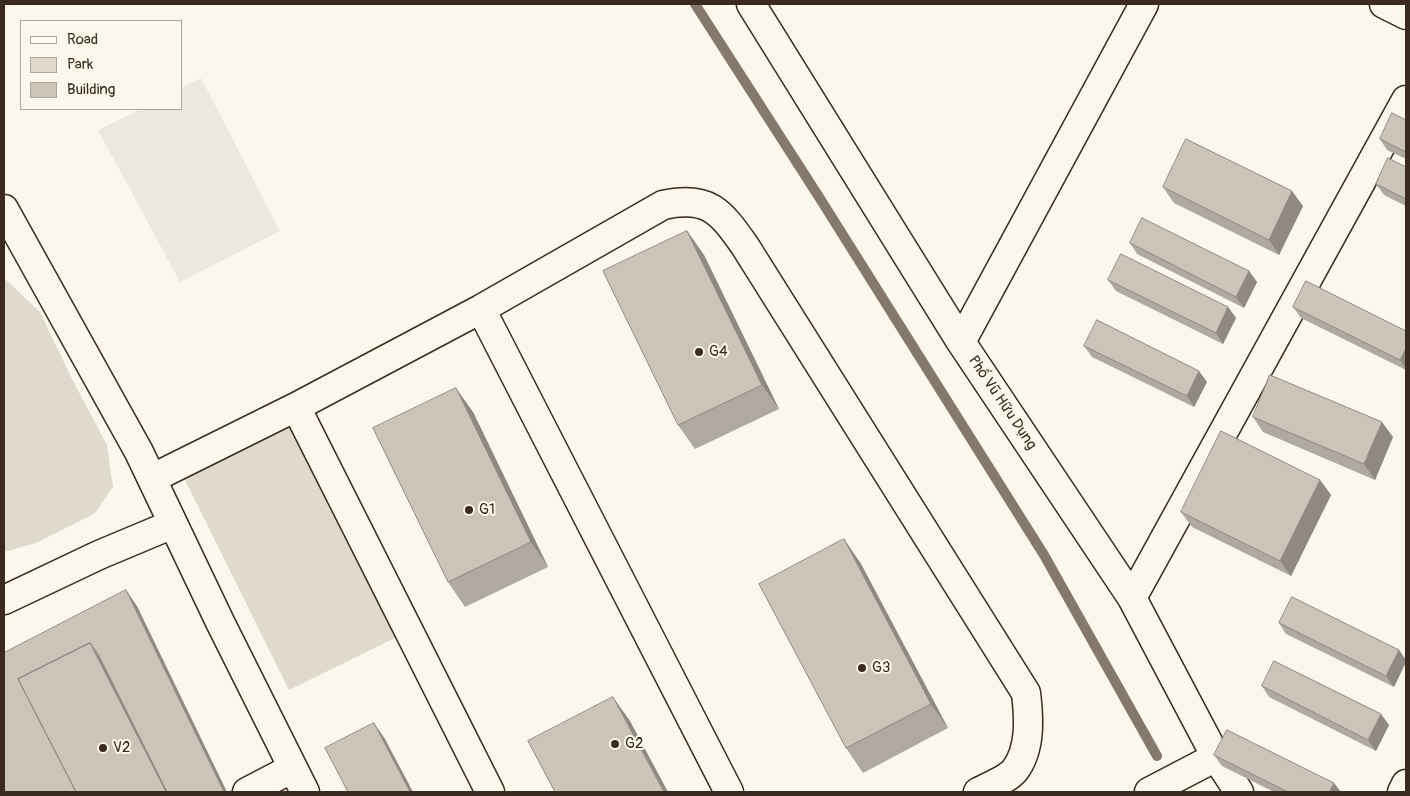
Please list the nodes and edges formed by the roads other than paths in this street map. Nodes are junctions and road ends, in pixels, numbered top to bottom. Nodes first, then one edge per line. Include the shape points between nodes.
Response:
1 (751, 4) edge
2 (1144, 4) edge
3 (1384, 4) edge
4 (1406, 15) edge
5 (1406, 100) edge
6 (4, 209) edge
7 (481, 309) junction
8 (962, 342) junction
9 (296, 406) junction
10 (153, 478) junction
11 (173, 524) junction
12 (1132, 598) junction
13 (4, 600) edge
14 (1216, 758) junction
15 (293, 768) junction
16 (1406, 784) edge
17 (247, 792) edge
18 (305, 792) edge
19 (490, 792) edge
20 (729, 792) edge
21 (978, 792) edge
22 (1149, 792) edge
23 (1239, 792) edge
24 (1402, 792) edge

1 - 8 street
2 - 8 street, Phố Vũ Hữu Dụng
3 - 4 street
5 - 12 street
6 - 10 street
7 - 9 street
7 - 20 street
7 - 21 street via 664,205 680,201 700,203 717,210 745,246 1026,693 1029,715 1023,753 1014,771
8 - 12 street, Phố Vũ Hữu Dụng
9 - 10 street
9 - 19 street
10 - 11 street
11 - 13 street
11 - 15 street
12 - 14 street, Phố Vũ Hữu Dụng
14 - 22 street
14 - 23 street, Phố Vũ Hữu Dụng
15 - 17 street
15 - 18 street
16 - 24 street

